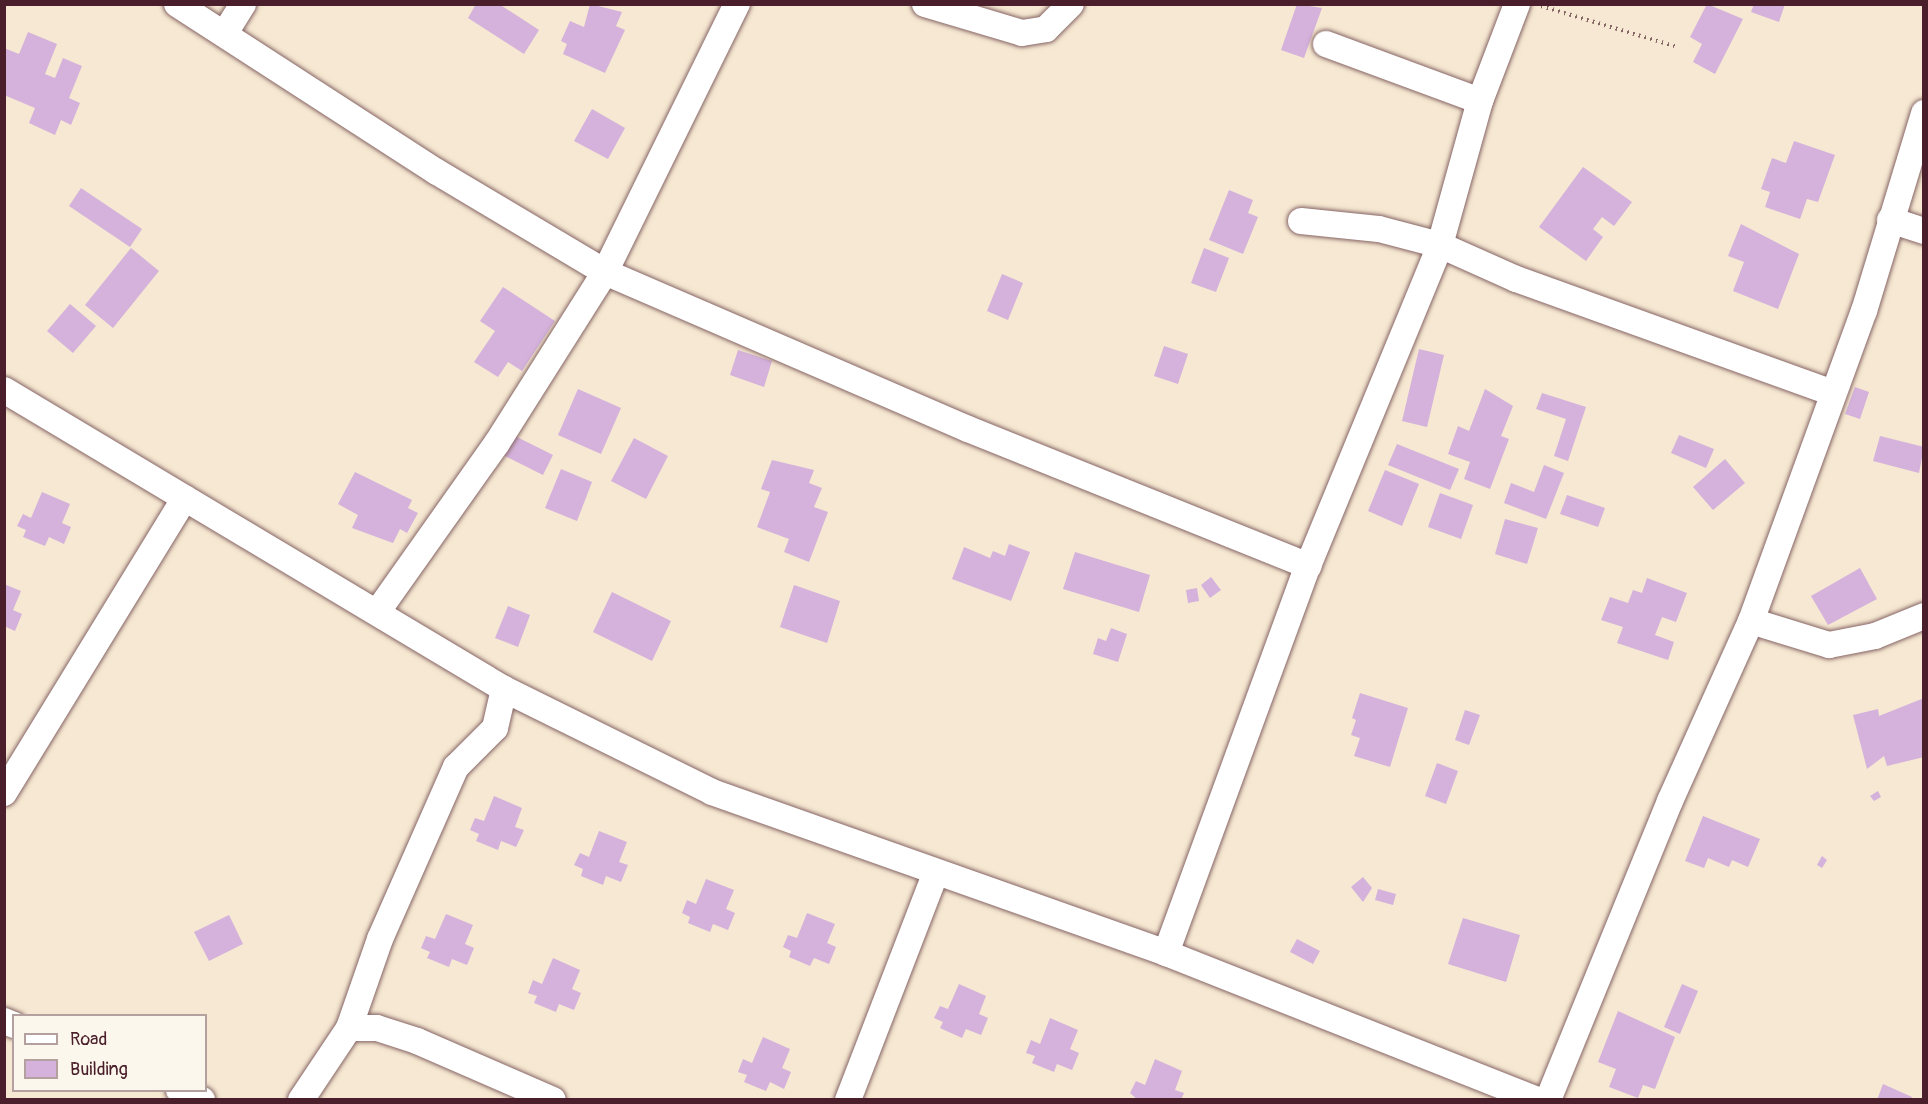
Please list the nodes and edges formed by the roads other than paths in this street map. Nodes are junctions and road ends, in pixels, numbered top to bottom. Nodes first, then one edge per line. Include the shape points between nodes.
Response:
1 (177, 4) edge
2 (243, 4) edge
3 (737, 4) edge
4 (925, 4) edge
5 (1071, 4) edge
6 (1517, 4) edge
7 (225, 33) junction
8 (1326, 44) dead end
9 (1480, 101) junction
10 (1923, 114) edge
11 (1890, 220) junction
12 (1301, 221) dead end
13 (1923, 231) edge
14 (1440, 245) junction
15 (605, 272) junction
16 (4, 390) edge
17 (1833, 393) junction
18 (185, 498) junction
19 (1308, 566) junction
20 (378, 611) junction
21 (1923, 616) edge
22 (1751, 621) junction
23 (504, 689) junction
24 (4, 793) edge
25 (936, 872) junction
26 (1166, 953) junction
27 (349, 1028) junction
28 (184, 1092) edge
29 (202, 1100) edge
30 (301, 1100) edge
31 (553, 1100) edge
32 (848, 1100) edge
33 (1537, 1100) edge
34 (1548, 1100) edge

1 - 7 street
2 - 7 street
3 - 15 street
4 - 5 street via 1022,33 1046,29
6 - 9 street
7 - 15 street via 438,172
8 - 9 street
9 - 14 street
10 - 11 street
11 - 13 street
11 - 17 street
12 - 14 street via 1379,229
14 - 17 street via 1516,279
14 - 19 street
15 - 19 street via 968,429
15 - 20 street via 497,444
16 - 18 street
17 - 22 street
18 - 20 street
18 - 24 street
19 - 26 street
20 - 23 street
21 - 22 street via 1875,636 1830,645
22 - 34 street via 1670,801
23 - 25 street via 712,792
23 - 27 street via 495,728 470,747 456,767 380,939
25 - 26 street
25 - 32 street
26 - 33 street
27 - 30 street
27 - 31 street via 376,1028 417,1041
28 - 29 street

